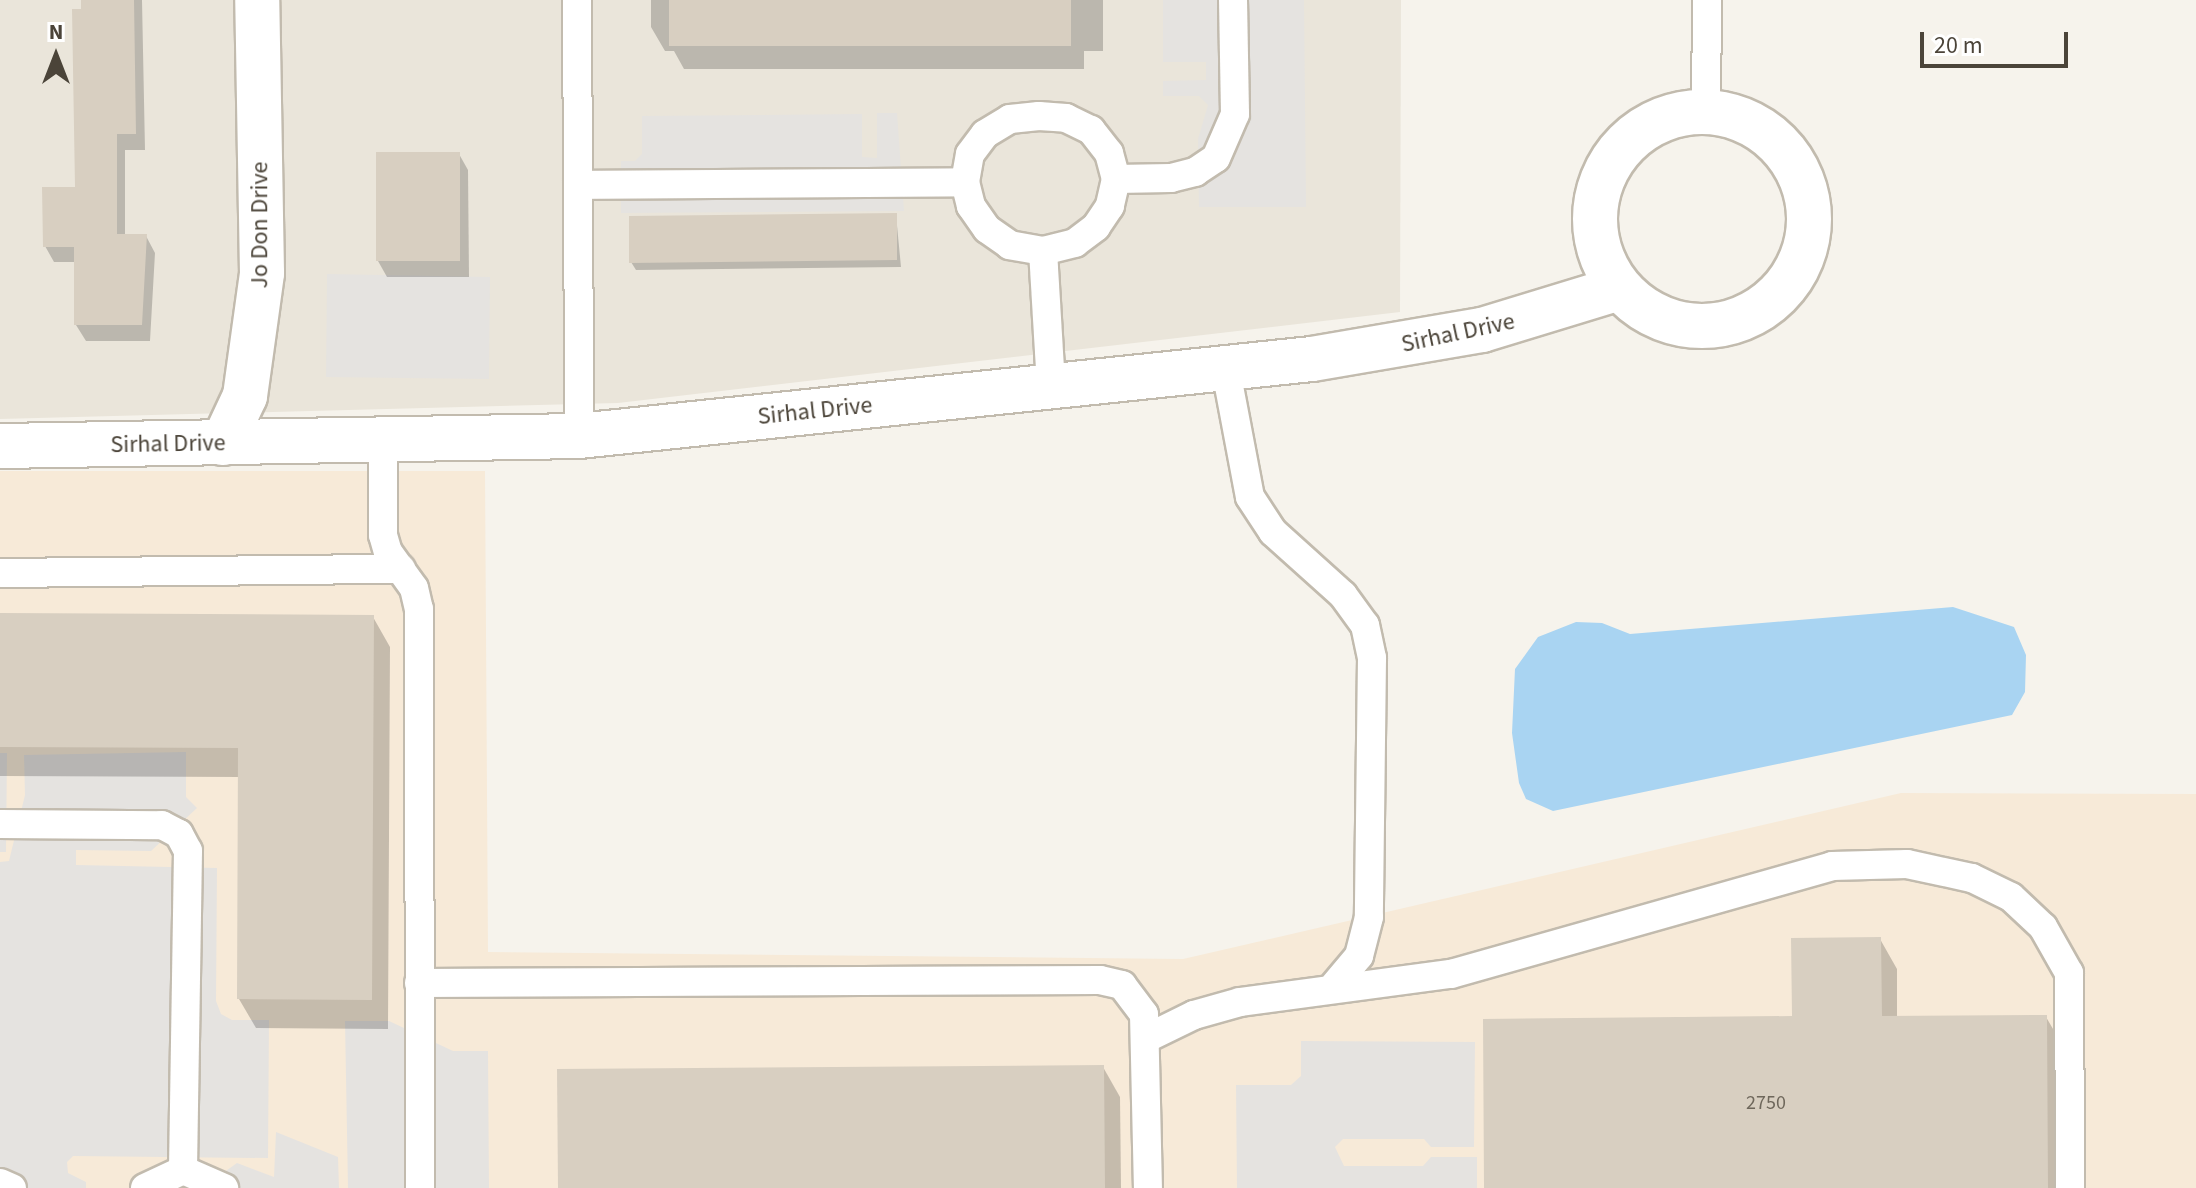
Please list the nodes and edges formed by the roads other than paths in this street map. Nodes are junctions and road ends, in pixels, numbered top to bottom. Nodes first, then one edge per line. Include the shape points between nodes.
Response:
1 (257, 0) edge
2 (577, 0) edge
3 (1233, 0) edge
4 (1707, 0) edge
5 (1706, 112) junction
6 (1116, 179) junction
7 (965, 182) junction
8 (578, 185) junction
9 (1043, 251) junction
10 (1619, 288) junction
11 (1225, 365) junction
12 (1051, 386) junction
13 (579, 436) junction
14 (383, 442) junction
15 (223, 443) junction
16 (0, 446) edge
17 (401, 569) junction
18 (0, 573) edge
19 (0, 824) edge
20 (419, 983) junction
21 (1335, 985) junction
22 (1147, 1038) junction
23 (183, 1170) junction
24 (0, 1183) edge
25 (12, 1188) edge
26 (145, 1188) edge
27 (224, 1188) edge
28 (420, 1188) edge
29 (1148, 1188) edge
30 (2070, 1188) edge

1 - 15 street, Jo Don Drive via 262,273 245,396
2 - 8 lane
3 - 6 lane via 1235,114 1216,158 1195,172 1171,178
4 - 5 lane
5 - 10 street via 1671,116 1639,131 1614,157 1598,188 1594,223 1601,258
5 - 10 street via 1741,118 1771,137 1795,164 1807,197 1809,232 1799,266 1778,295 1749,315 1715,326 1669,320 1647,311
6 - 7 lane via 1109,153 1091,130 1066,118 1039,116 1010,119 985,134 970,154
6 - 9 lane via 1110,206 1096,227 1075,243
7 - 8 lane
7 - 9 lane via 971,206 987,229 1010,245
8 - 13 lane
9 - 12 lane
10 - 11 street, Sirhal Drive via 1482,330 1397,347
11 - 12 street, Sirhal Drive
11 - 21 lane via 1250,497 1273,532 1343,595 1365,625 1372,658 1369,917 1359,956
12 - 13 street, Sirhal Drive
13 - 14 street, Sirhal Drive
14 - 15 street, Sirhal Drive
14 - 17 lane via 383,535
15 - 16 street, Sirhal Drive
17 - 18 lane
17 - 20 lane via 419,609
19 - 23 lane via 162,825 179,834 188,851
20 - 22 lane via 1100,980 1122,985 1136,997
20 - 28 lane
21 - 22 lane via 1228,1005
21 - 30 lane via 1451,974 1832,866 1907,864 1972,878 2011,897 2043,927 2069,973
22 - 29 lane
23 - 26 lane
23 - 27 lane
24 - 25 lane

